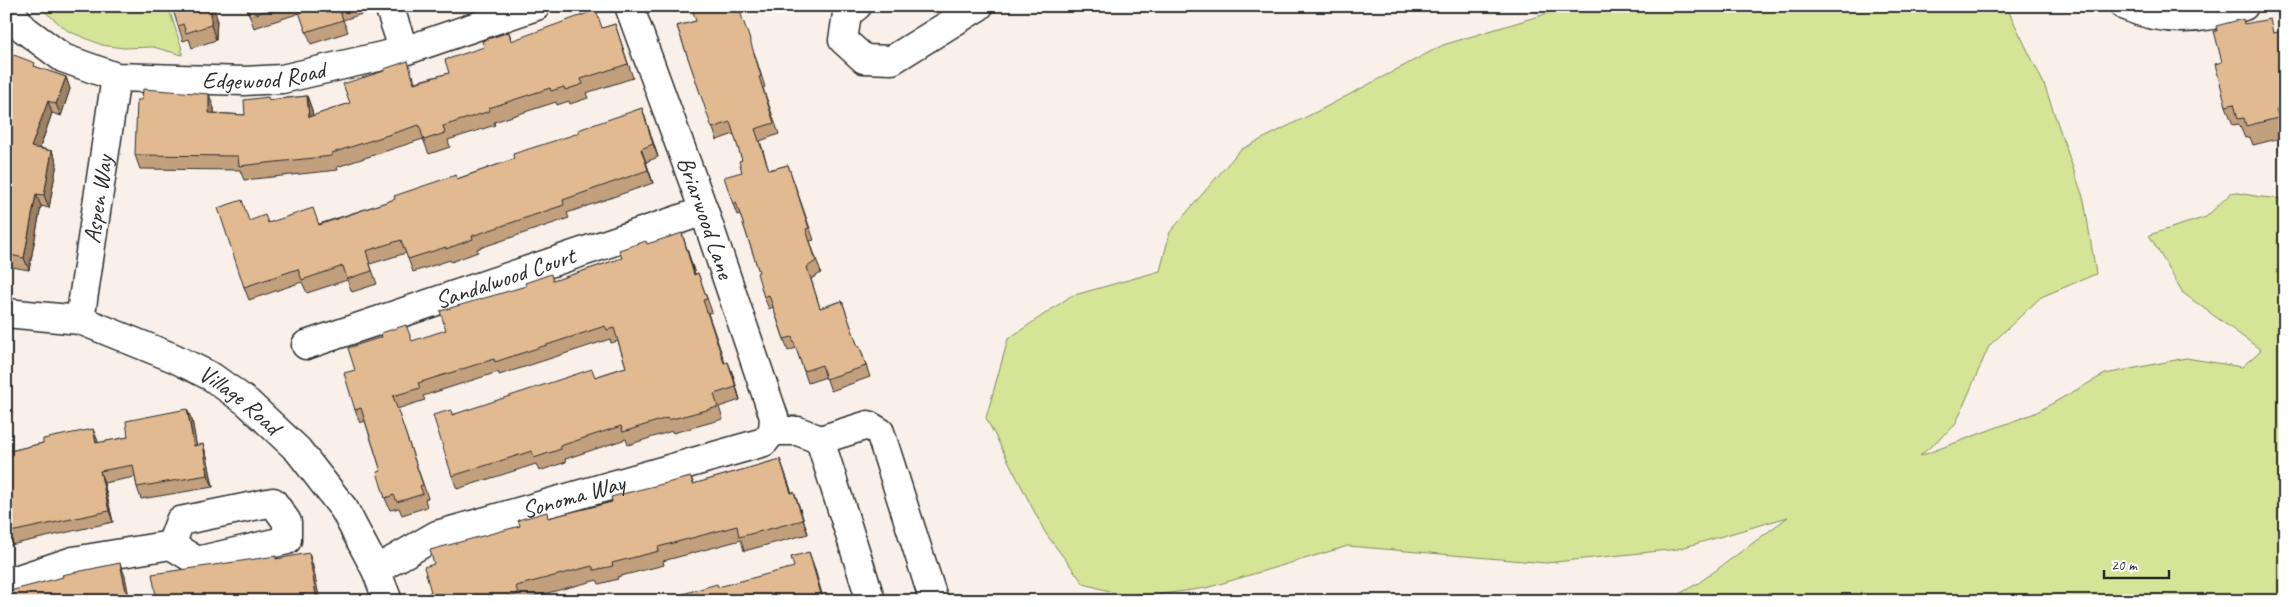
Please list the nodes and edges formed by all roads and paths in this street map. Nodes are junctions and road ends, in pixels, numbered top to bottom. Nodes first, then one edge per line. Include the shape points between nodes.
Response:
1 (6, 6) edge
2 (389, 6) edge
3 (536, 6) edge
4 (629, 6) edge
5 (857, 6) edge
6 (979, 6) edge
7 (2126, 6) edge
8 (2244, 6) edge
9 (404, 50) junction
10 (116, 77) junction
11 (704, 211) junction
12 (6, 313) edge
13 (80, 320) junction
14 (306, 346) dead end
15 (773, 431) junction
16 (820, 440) junction
17 (171, 545) dead end
18 (376, 570) junction
19 (6, 583) edge
20 (388, 601) edge
21 (871, 601) edge
22 (934, 601) edge

1 - 10 street, Edgewood Road via 24,29 63,58
2 - 9 street
3 - 9 street, Edgewood Road
4 - 11 street, Briarwood Lane
5 - 6 street via 848,14 844,40 864,59 892,60
7 - 8 street via 2176,20 2202,18
9 - 10 street, Edgewood Road via 282,79
10 - 13 street, Aspen Way
11 - 14 street, Sandalwood Court
11 - 15 street, Briarwood Lane via 774,417
12 - 13 street, Village Road
13 - 18 street, Village Road via 174,358 212,377 246,402 298,450 344,509
15 - 16 street via 798,431
15 - 18 street, Sonoma Way via 764,442 437,535
16 - 21 street
16 - 22 street via 868,424 880,432
17 - 19 street via 73,561
18 - 20 street, Village Road

